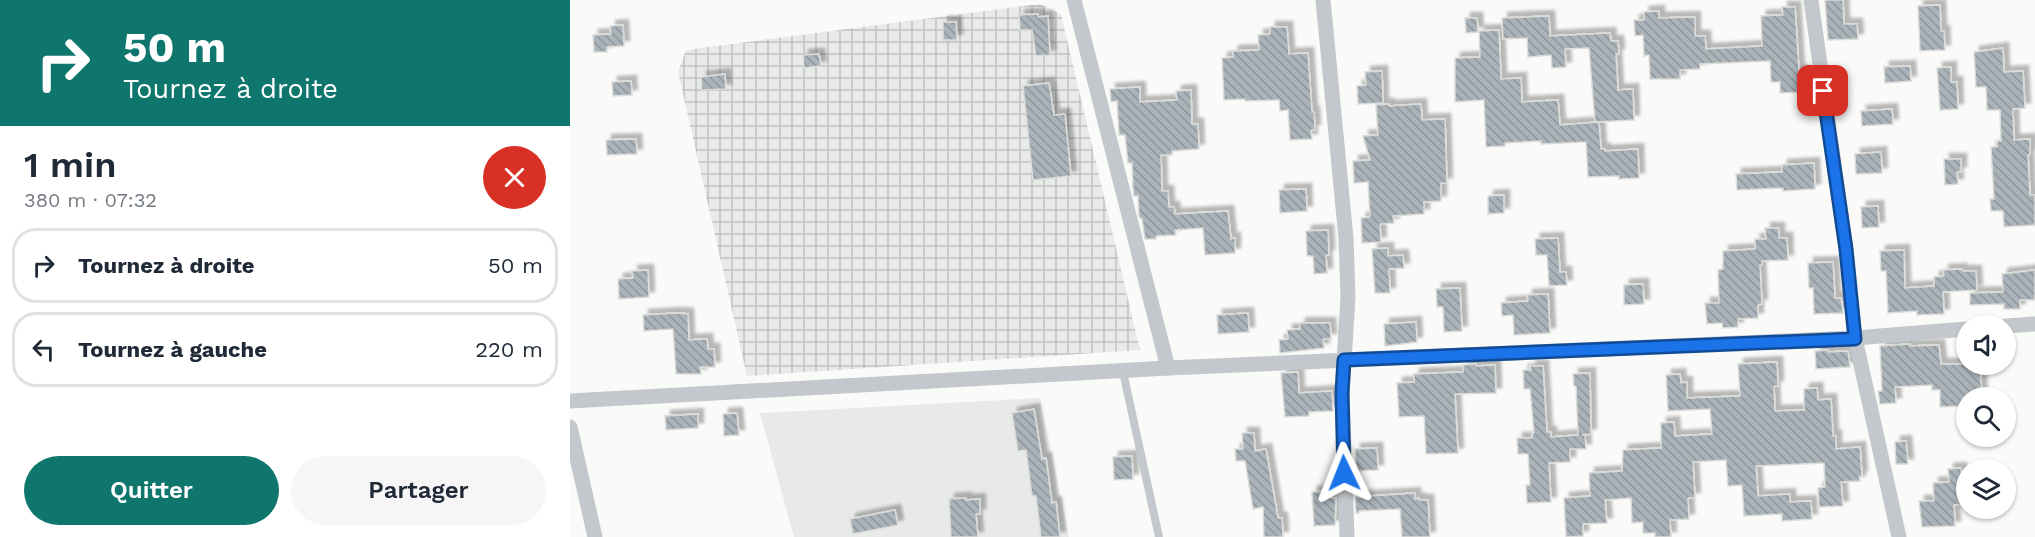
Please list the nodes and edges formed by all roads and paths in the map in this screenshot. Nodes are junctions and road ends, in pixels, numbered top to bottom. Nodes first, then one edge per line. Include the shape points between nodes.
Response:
1 (1074, 0) edge
2 (1323, 0) edge
3 (1810, 0) edge
4 (2035, 324) edge
5 (2016, 325) edge
6 (1956, 330) edge
7 (1855, 339) junction
8 (1344, 360) junction
9 (1168, 368) junction
10 (1122, 372) junction
11 (570, 401) edge
12 (570, 427) edge
13 (595, 537) edge
14 (1159, 537) edge
15 (1347, 537) edge
16 (1899, 537) edge

1 - 9 street
2 - 8 street via 1346,238
3 - 7 street
4 - 5 street
6 - 7 street
7 - 8 street
7 - 16 street
8 - 9 street
8 - 15 street
9 - 10 street
10 - 11 street
10 - 14 lane
12 - 13 street

